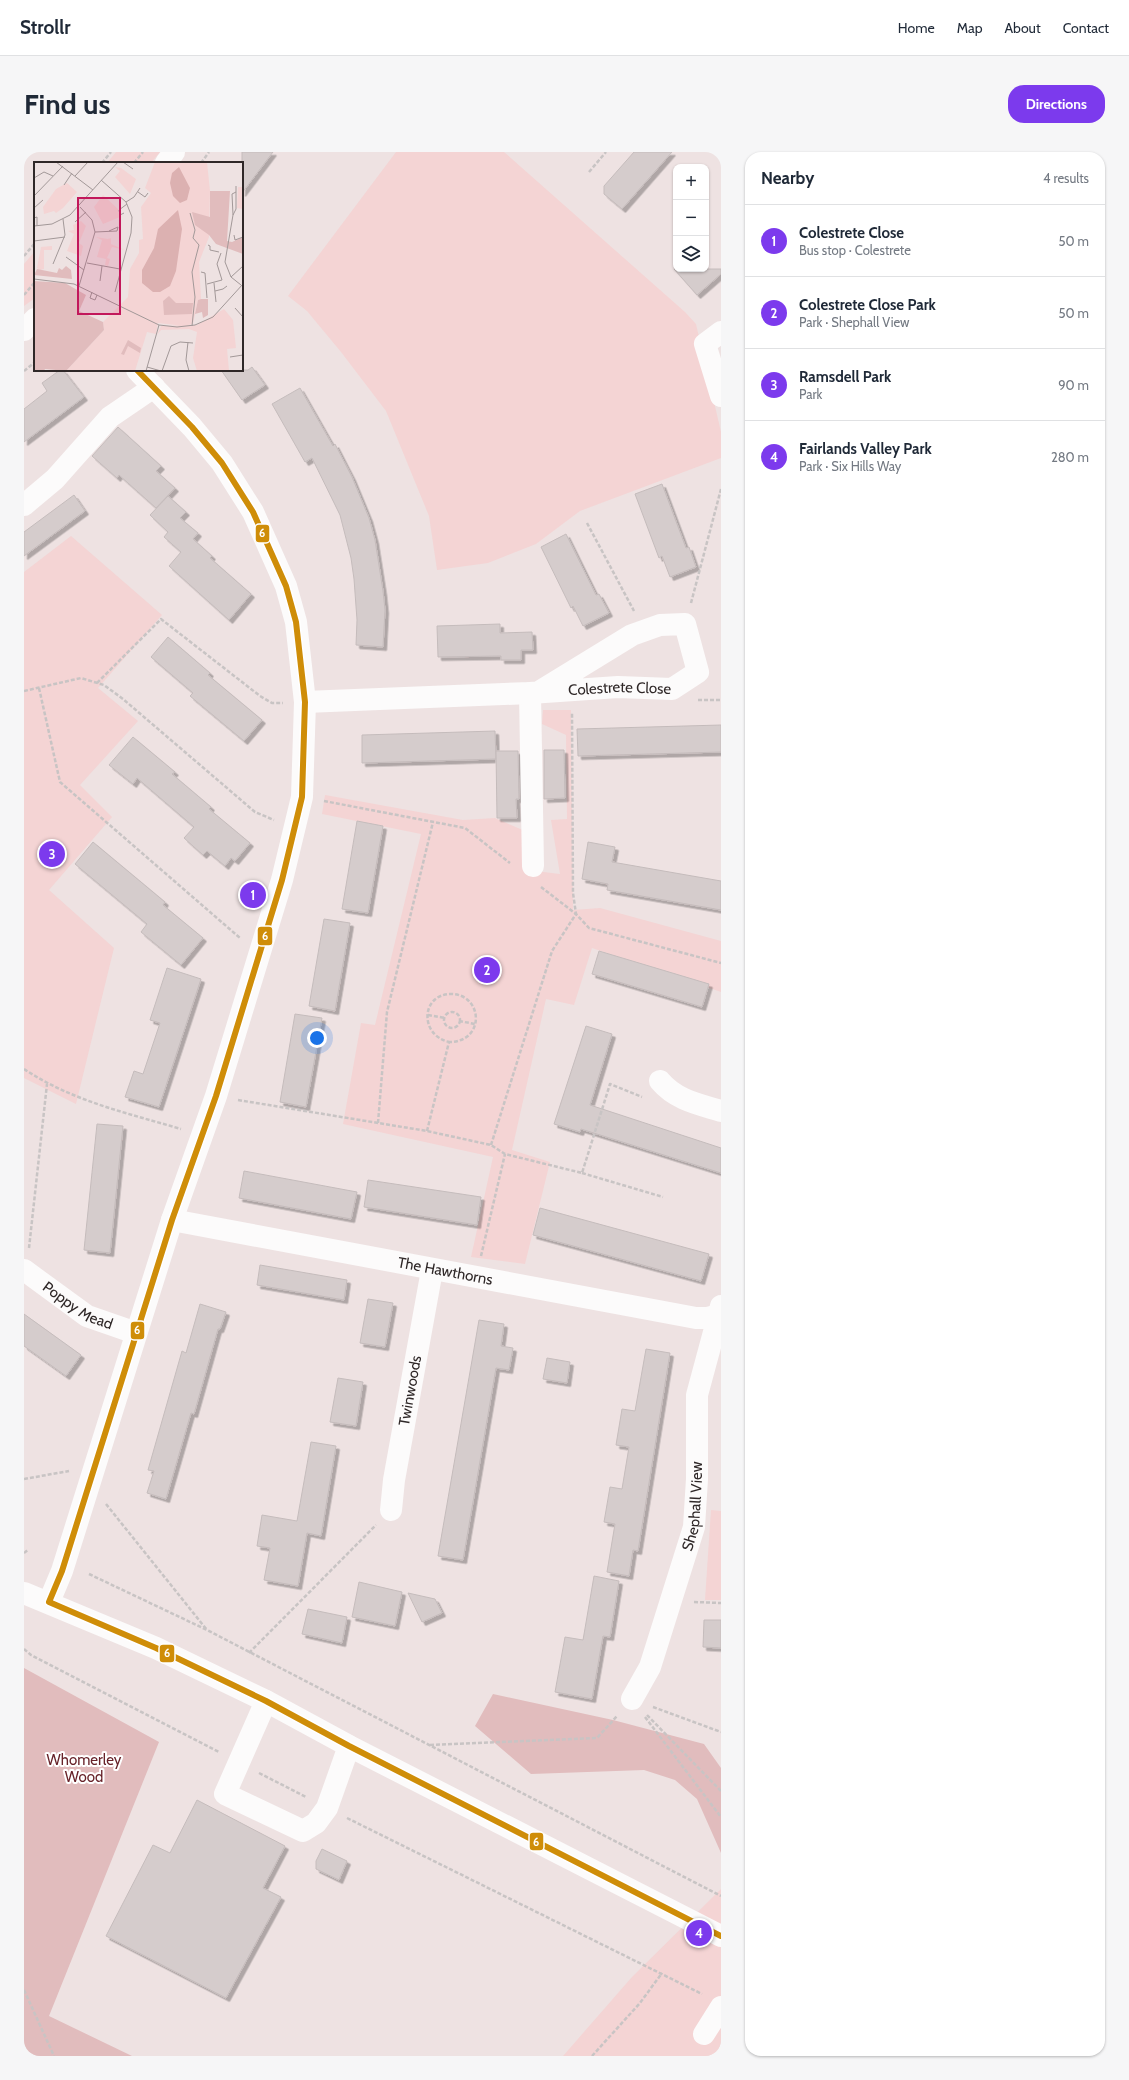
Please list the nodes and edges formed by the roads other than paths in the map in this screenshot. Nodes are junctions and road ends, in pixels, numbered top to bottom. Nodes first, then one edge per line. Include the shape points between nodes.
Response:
1 (174, 152) edge
2 (167, 162) edge
3 (34, 319) edge
4 (24, 330) edge
5 (721, 332) edge
6 (138, 371) edge
7 (154, 387) junction
8 (721, 396) edge
9 (24, 505) edge
10 (535, 693) junction
11 (305, 702) junction
12 (533, 866) dead end
13 (660, 1081) dead end
14 (721, 1111) edge
15 (172, 1220) junction
16 (26, 1261) edge
17 (432, 1270) junction
18 (720, 1310) edge
19 (136, 1333) junction
20 (390, 1510) road end
21 (24, 1593) edge
22 (49, 1602) junction
23 (632, 1699) road end
24 (266, 1701) junction
25 (349, 1746) junction
26 (721, 1936) edge
27 (714, 2002) edge
28 (704, 2034) dead end

1 - 2 street
3 - 4 street
5 - 8 street via 704,344
6 - 7 street
7 - 9 street via 110,417 55,479
7 - 11 street via 222,463 256,518 286,586 296,622
10 - 10 street, Colestrete Close via 632,635 660,625 685,624 698,672 672,689 618,687
10 - 11 street, Colestrete Close
10 - 12 street
11 - 15 street via 302,797 282,880 216,1096
13 - 14 street via 669,1091 682,1099
15 - 17 street, The Hawthorns
15 - 19 street
16 - 19 street, Poppy Mead via 87,1316
17 - 18 street, The Hawthorns via 696,1318 707,1318
17 - 20 street, Twinwoods
18 - 23 street, Shephall View via 697,1395 694,1527 650,1667
19 - 22 street via 62,1570
21 - 22 street
22 - 24 street via 156,1648
24 - 25 street
24 - 25 street via 225,1794 303,1831 316,1823 327,1808
25 - 26 street
27 - 28 street

